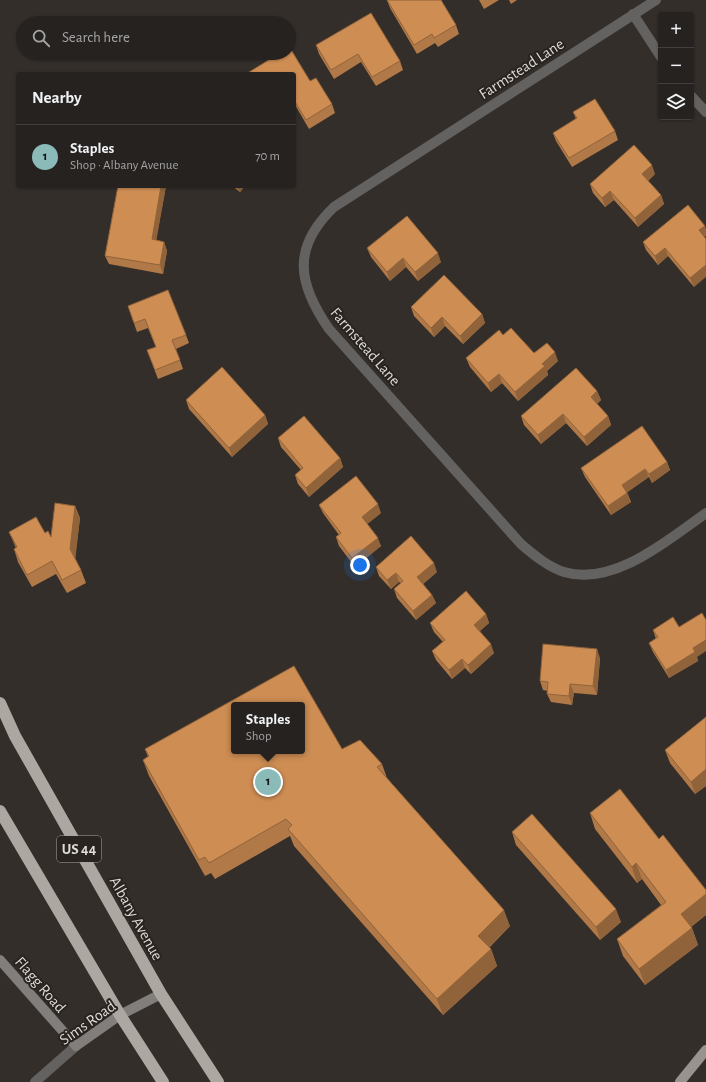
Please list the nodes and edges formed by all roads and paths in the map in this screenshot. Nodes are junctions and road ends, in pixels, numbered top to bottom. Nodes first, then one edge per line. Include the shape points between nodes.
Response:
1 (656, 0) edge
2 (633, 14) junction
3 (658, 52) edge
4 (694, 99) edge
5 (706, 112) edge
6 (706, 513) edge
7 (0, 703) edge
8 (0, 811) edge
9 (0, 960) edge
10 (161, 994) junction
11 (120, 1015) junction
12 (76, 1046) junction
13 (706, 1050) edge
14 (35, 1082) edge
15 (163, 1082) edge
16 (218, 1082) edge
17 (680, 1082) edge

1 - 2 street, Farmstead Lane
2 - 3 street
2 - 6 street, Farmstead Lane via 334,207 311,234 304,271 307,290 316,311 329,329 521,544 541,561 565,572 587,574 608,571 644,556
4 - 5 street
7 - 10 highway, Albany Avenue / US 44 via 15,736
8 - 11 highway, US 44
9 - 12 street, Flagg Road
10 - 11 street, Sims Road
10 - 16 highway, Albany Avenue / US 44
11 - 12 street, Sims Road
11 - 15 highway, US 44
12 - 14 street, Sims Road
13 - 17 main road

